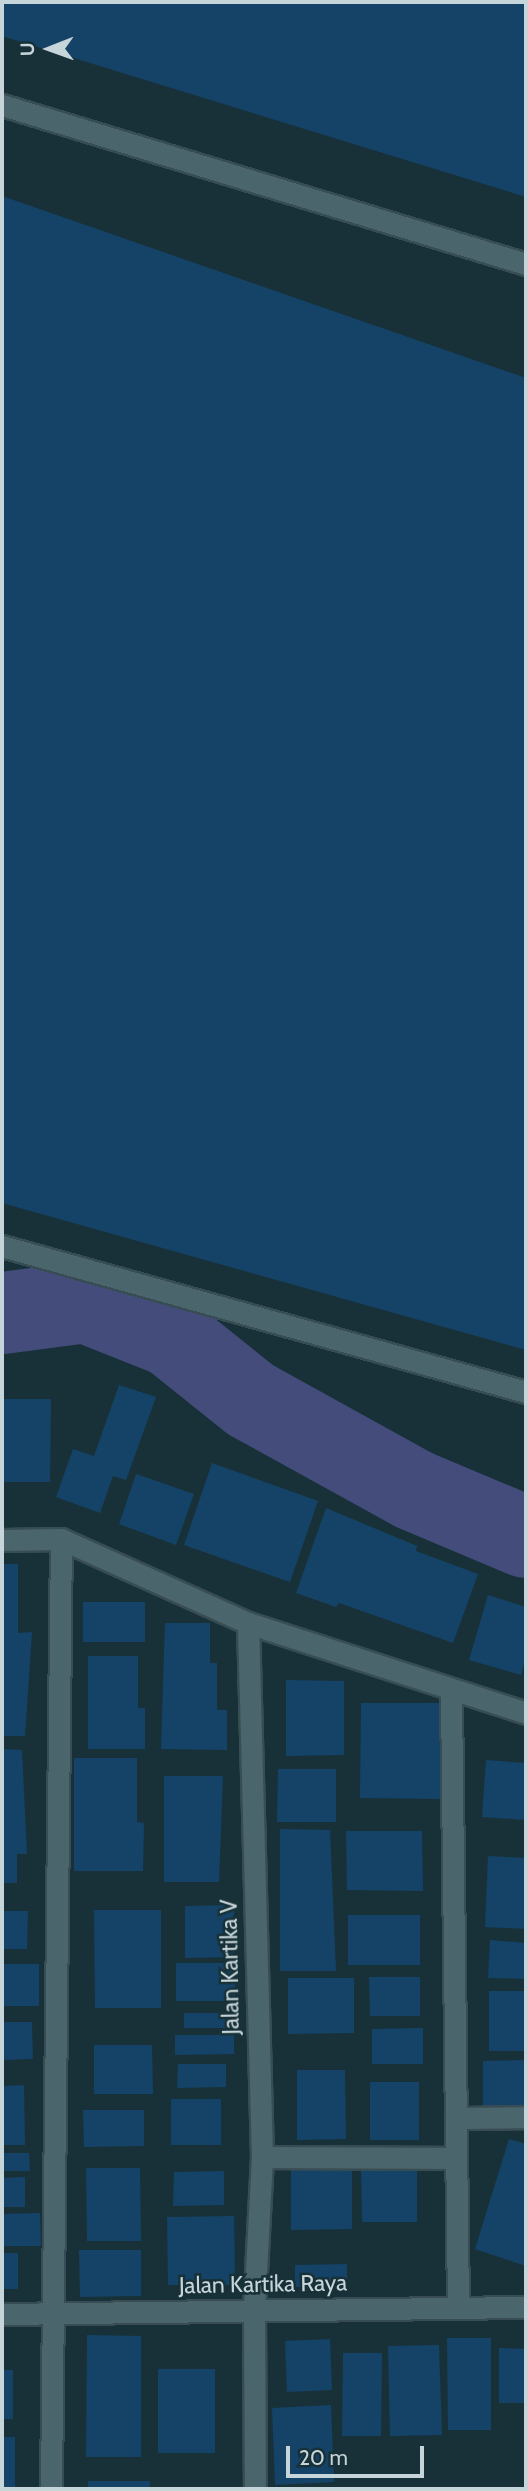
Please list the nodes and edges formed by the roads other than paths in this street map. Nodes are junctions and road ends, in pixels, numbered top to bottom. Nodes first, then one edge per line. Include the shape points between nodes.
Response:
1 (2, 105) edge
2 (526, 264) edge
3 (2, 1246) edge
4 (526, 1392) edge
5 (61, 1539) junction
6 (2, 1540) edge
7 (248, 1623) junction
8 (451, 1693) junction
9 (526, 1713) edge
10 (526, 2117) edge
11 (456, 2118) junction
12 (261, 2157) junction
13 (456, 2158) junction
14 (458, 2307) junction
15 (526, 2307) edge
16 (254, 2310) junction
17 (2, 2314) edge
18 (51, 2315) junction
19 (51, 2489) edge
20 (255, 2489) edge

1 - 2 street
3 - 4 street
5 - 6 street
5 - 7 street
5 - 18 street
7 - 8 street
7 - 12 street, Jalan Kartika V
8 - 9 street
8 - 11 street
10 - 11 street
11 - 13 street
12 - 13 street
12 - 16 street, Jalan Kartika V
13 - 14 street
14 - 15 street, Jalan Kartika Raya
14 - 16 street, Jalan Kartika Raya
16 - 18 street, Jalan Kartika Raya
16 - 20 street, Jalan Kartika V
17 - 18 street, Jalan Kartika Raya
18 - 19 street

